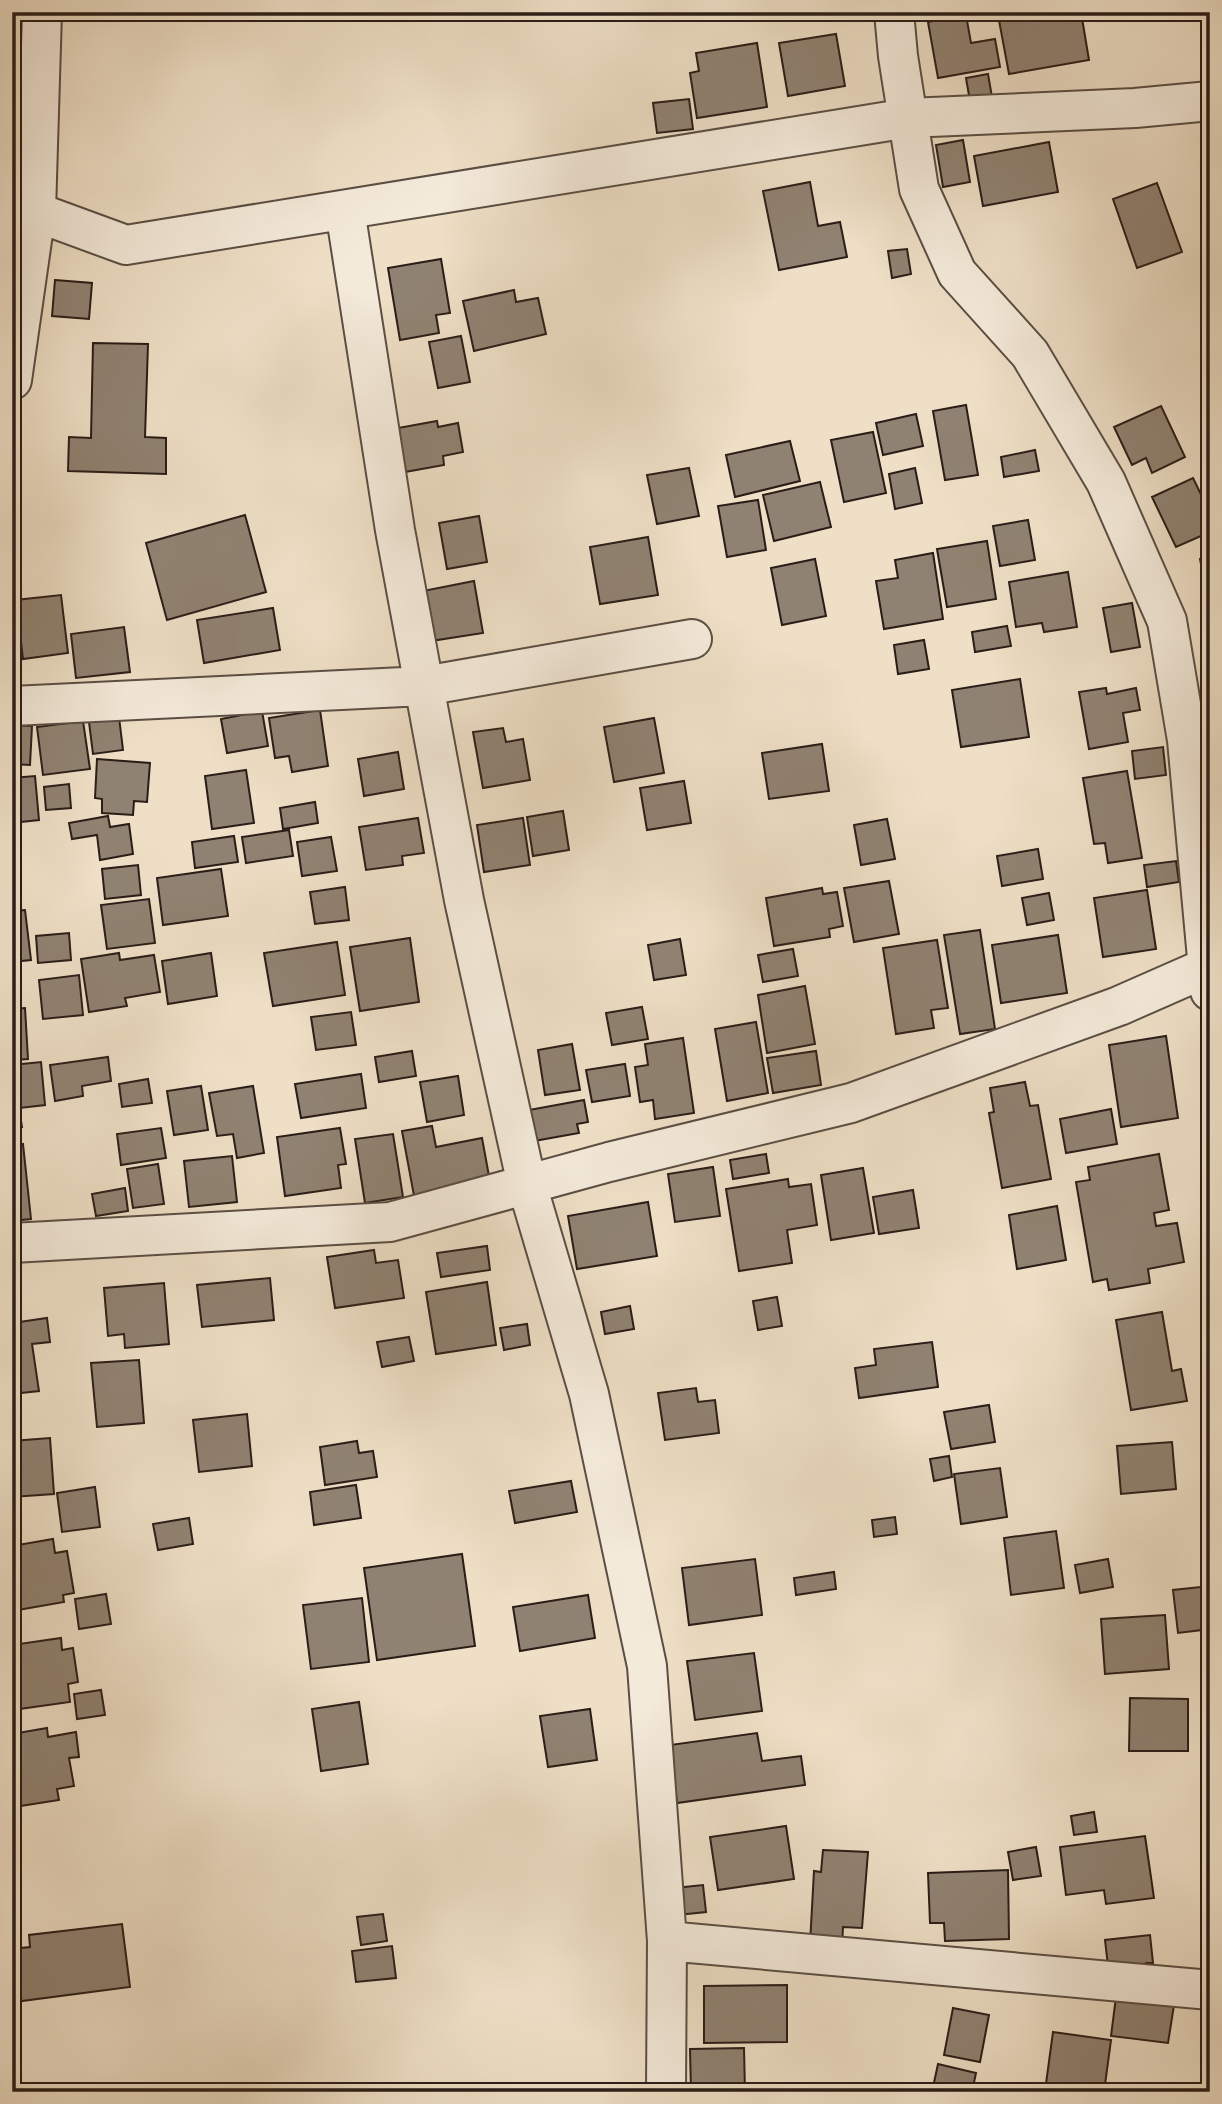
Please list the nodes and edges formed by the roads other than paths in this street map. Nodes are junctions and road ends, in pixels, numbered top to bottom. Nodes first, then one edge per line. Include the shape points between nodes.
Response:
1 (42, 12) edge
2 (894, 12) edge
3 (1210, 101) edge
4 (908, 118) junction
5 (24, 211) edge
6 (345, 211) junction
7 (12, 380) edge
8 (692, 639) dead end
9 (424, 686) junction
10 (12, 706) edge
11 (1209, 975) edge
12 (527, 1185) junction
13 (12, 1243) edge
14 (667, 1941) junction
15 (1210, 1990) edge
16 (666, 2092) edge

1 - 5 street
2 - 4 street
3 - 4 street
4 - 6 street
4 - 11 street via 919,189 957,273 1030,354 1106,481 1167,621 1187,740
5 - 6 street via 127,245
5 - 7 street
6 - 9 street
8 - 9 street
9 - 10 street
9 - 12 street via 464,900
11 - 12 street via 851,1103
12 - 13 street via 390,1222
12 - 14 street via 589,1394 647,1666
14 - 15 street
14 - 16 street

